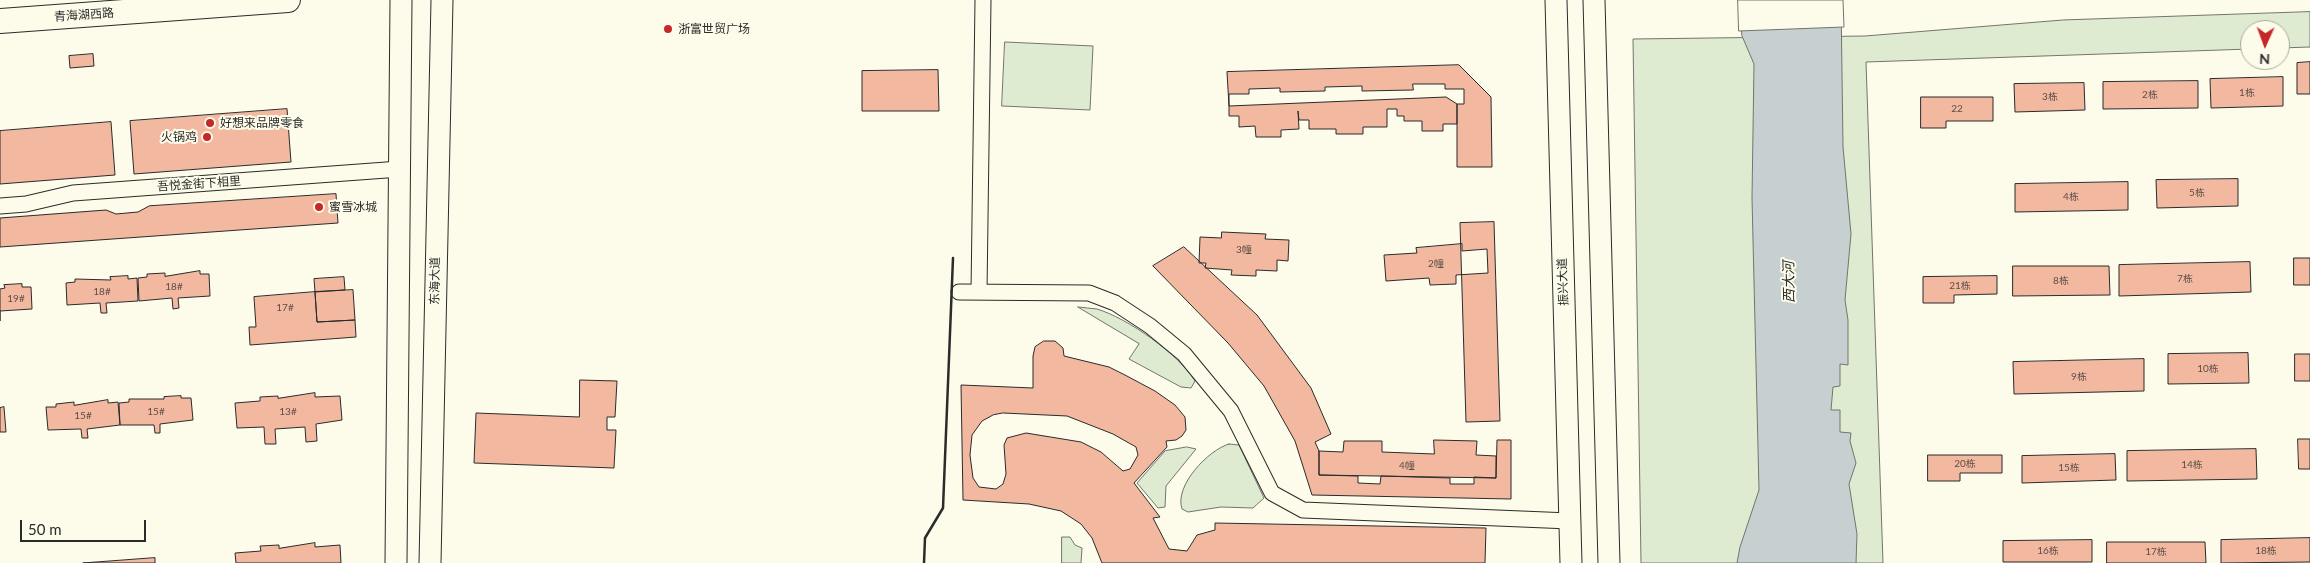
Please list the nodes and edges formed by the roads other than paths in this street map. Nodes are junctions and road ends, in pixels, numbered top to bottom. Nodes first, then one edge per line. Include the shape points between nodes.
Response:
1 (288, 0) edge
2 (401, 0) edge
3 (442, 0) edge
4 (983, 0) edge
5 (1556, 0) edge
6 (1594, 0) edge
7 (0, 21) edge
8 (400, 169) junction
9 (0, 206) edge
10 (959, 292) dead end
11 (979, 292) junction
12 (1570, 521) junction
13 (396, 563) edge
14 (430, 563) edge
15 (1571, 563) edge
16 (1609, 563) edge

1 - 7 main road, 青海湖西路
2 - 8 main road
3 - 14 main road, 东海大道
4 - 11 street
5 - 12 main road, 振兴大道
6 - 16 main road
8 - 9 street, 吾悦金街下相里 via 73,192 26,204
8 - 13 main road
10 - 11 street
11 - 12 street via 1088,294 1115,303 1150,326 1184,354 1231,411 1272,493 1303,510
12 - 15 main road, 振兴大道

